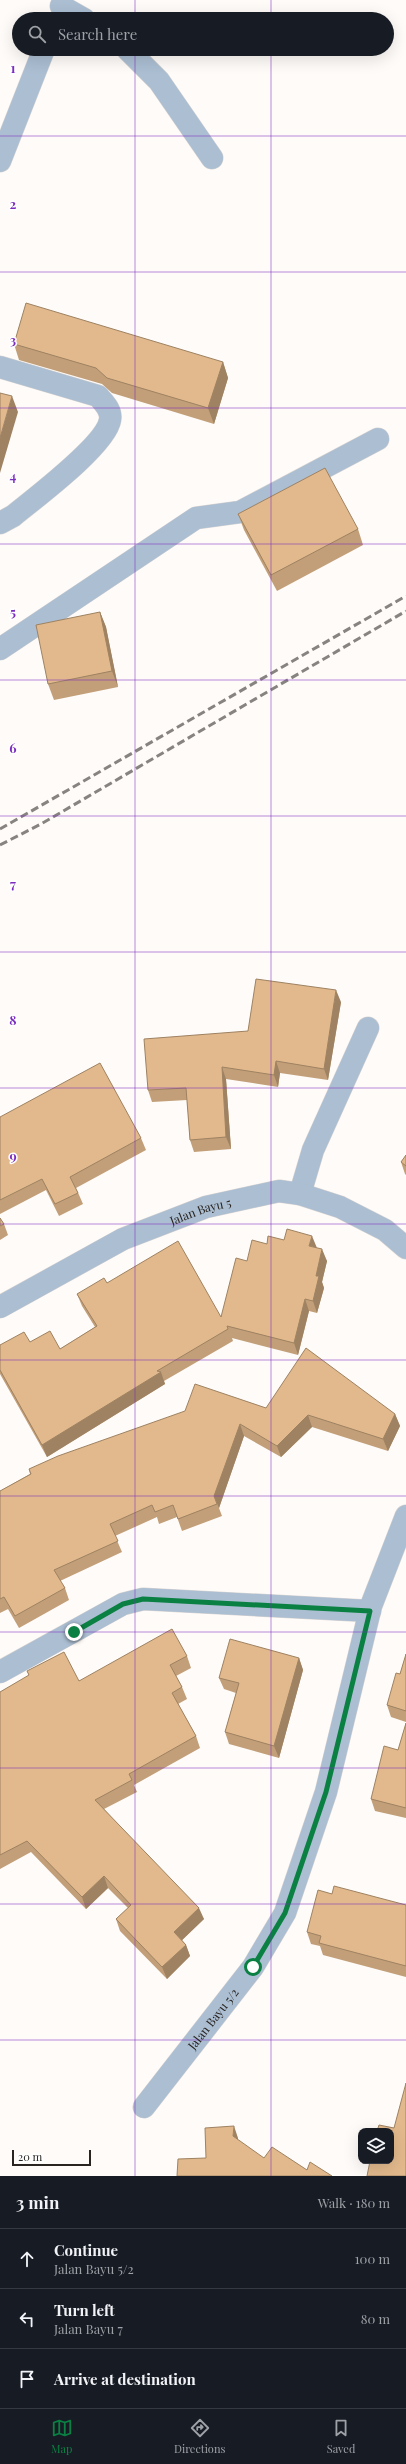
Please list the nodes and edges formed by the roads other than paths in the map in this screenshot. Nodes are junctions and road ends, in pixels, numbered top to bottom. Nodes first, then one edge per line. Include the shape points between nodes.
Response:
1 (41, 56) edge
2 (134, 56) edge
3 (1, 153) edge
4 (212, 158) dead end
5 (0, 367) edge
6 (378, 439) dead end
7 (0, 523) edge
8 (0, 650) edge
9 (368, 1028) dead end
10 (300, 1194) junction
11 (406, 1248) edge
12 (0, 1307) edge
13 (406, 1516) edge
14 (370, 1611) junction
15 (0, 1672) edge
16 (144, 2107) dead end

1 - 3 street
2 - 4 street via 159,81
5 - 7 street via 98,396 108,407 111,418 106,434 89,451 13,516
6 - 8 street via 240,512 196,518
9 - 10 street via 313,1150
10 - 11 street, Jalan Bayu 5 via 340,1207 385,1230
10 - 12 street, Jalan Bayu 5 via 279,1191 206,1207 136,1233
13 - 14 street, Jalan Bayu 5/2
14 - 15 street via 143,1599 123,1604
14 - 16 street, Jalan Bayu 5/2 via 326,1792 285,1913 253,1967

